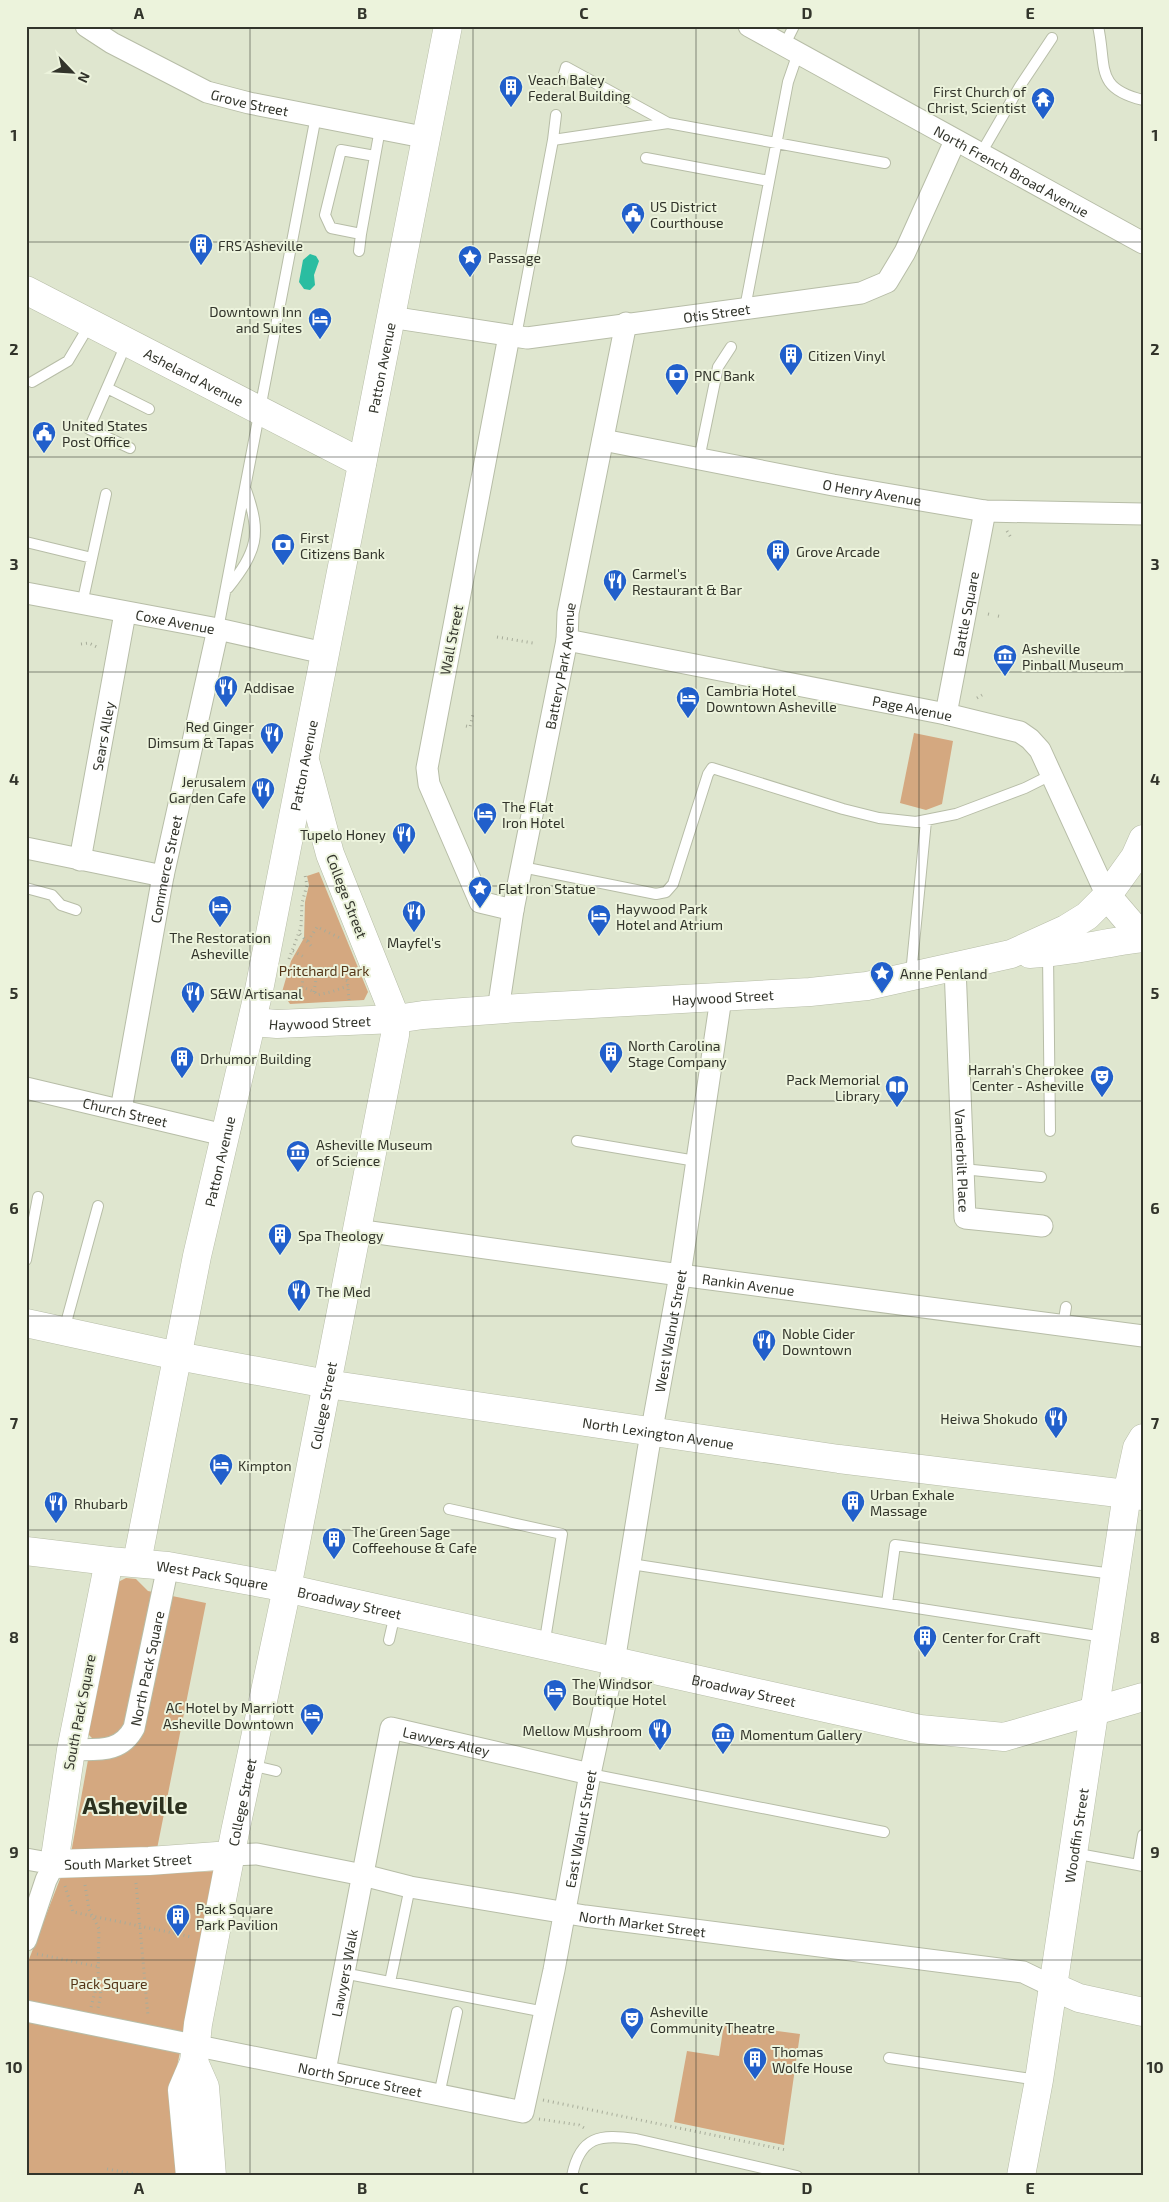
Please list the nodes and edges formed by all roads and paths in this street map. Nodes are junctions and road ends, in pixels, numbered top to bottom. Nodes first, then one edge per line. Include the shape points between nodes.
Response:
1 (448, 26) edge
2 (749, 26) edge
3 (794, 26) edge
4 (1099, 26) edge
5 (90, 27) edge
6 (1052, 38) dead end
7 (791, 50) junction
8 (562, 81) dead end
9 (1143, 100) edge
10 (556, 115) dead end
11 (316, 116) junction
12 (668, 122) junction
13 (380, 128) junction
14 (428, 138) junction
15 (553, 140) junction
16 (955, 141) junction
17 (777, 142) junction
18 (980, 155) junction
19 (375, 156) junction
20 (646, 158) dead end
21 (885, 163) dead end
22 (769, 181) junction
23 (361, 234) junction
24 (1143, 243) edge
25 (360, 251) dead end
26 (26, 290) edge
27 (745, 308) junction
28 (390, 317) junction
29 (91, 323) junction
30 (626, 323) junction
31 (512, 336) junction
32 (128, 342) junction
33 (731, 347) dead end
34 (32, 382) dead end
35 (106, 388) junction
36 (149, 409) dead end
37 (261, 410) junction
38 (603, 440) junction
39 (130, 448) dead end
40 (699, 459) junction
41 (362, 463) junction
42 (246, 489) junction
43 (106, 494) dead end
44 (985, 511) junction
45 (1143, 514) edge
46 (1006, 530) dead end
47 (1012, 538) dead end
48 (26, 542) edge
49 (92, 558) junction
50 (226, 591) junction
51 (26, 594) edge
52 (82, 604) junction
53 (124, 612) junction
54 (218, 629) junction
55 (497, 637) dead end
56 (567, 640) junction
57 (533, 643) dead end
58 (81, 644) dead end
59 (97, 647) dead end
60 (324, 653) junction
61 (982, 695) dead end
62 (978, 698) dead end
63 (473, 714) dead end
64 (946, 714) junction
65 (466, 726) dead end
66 (304, 758) junction
67 (1051, 774) junction
68 (926, 821) junction
69 (1143, 839) edge
70 (26, 848) edge
71 (80, 860) junction
72 (522, 867) junction
73 (305, 874) dead end
74 (163, 876) junction
75 (26, 888) edge
76 (1107, 896) junction
77 (76, 910) dead end
78 (513, 910) junction
79 (1143, 911) edge
80 (300, 934) junction
81 (1143, 938) edge
82 (345, 939) dead end
83 (308, 941) junction
84 (313, 948) dead end
85 (293, 951) junction
86 (1048, 953) junction
87 (1011, 954) junction
88 (304, 957) dead end
89 (288, 961) dead end
90 (352, 964) dead end
91 (955, 966) junction
92 (334, 972) dead end
93 (307, 973) dead end
94 (911, 975) junction
95 (316, 979) dead end
96 (348, 981) junction
97 (348, 986) junction
98 (314, 992) junction
99 (721, 998) junction
100 (349, 1002) dead end
101 (498, 1010) junction
102 (396, 1019) junction
103 (252, 1022) junction
104 (26, 1088) edge
105 (121, 1110) junction
106 (1050, 1131) dead end
107 (224, 1135) junction
108 (577, 1141) dead end
109 (696, 1160) junction
110 (963, 1168) junction
111 (1041, 1177) dead end
112 (38, 1197) dead end
113 (98, 1206) dead end
114 (1042, 1226) dead end
115 (356, 1230) junction
116 (26, 1260) edge
117 (680, 1275) junction
118 (26, 1322) edge
119 (64, 1330) junction
120 (1143, 1336) edge
121 (178, 1356) junction
122 (327, 1384) junction
123 (652, 1431) junction
124 (1143, 1438) edge
125 (1135, 1495) edge
126 (449, 1509) dead end
127 (26, 1551) edge
128 (109, 1561) junction
129 (137, 1562) junction
130 (631, 1564) junction
131 (168, 1566) junction
132 (1114, 1574) junction
133 (288, 1588) junction
134 (887, 1603) junction
135 (395, 1613) junction
136 (1105, 1637) junction
137 (389, 1640) dead end
138 (544, 1646) junction
139 (614, 1662) junction
140 (1143, 1696) edge
141 (1094, 1710) junction
142 (71, 1750) junction
143 (590, 1774) junction
144 (884, 1832) dead end
145 (1143, 1835) edge
146 (1072, 1853) junction
147 (231, 1855) junction
148 (26, 1859) edge
149 (1140, 1866) edge
150 (59, 1875) junction
151 (135, 1875) dead end
152 (363, 1875) junction
153 (84, 1880) dead end
154 (410, 1887) junction
155 (565, 1912) junction
156 (94, 1916) junction
157 (140, 1926) junction
158 (195, 1938) dead end
159 (30, 1947) edge
160 (100, 1967) junction
161 (343, 1973) junction
162 (98, 1980) junction
163 (390, 1982) junction
164 (1052, 1986) junction
165 (92, 2000) dead end
166 (98, 2009) dead end
167 (26, 2011) edge
168 (456, 2012) dead end
169 (545, 2012) junction
170 (1143, 2012) edge
171 (149, 2019) dead end
172 (196, 2054) junction
173 (889, 2058) dead end
174 (325, 2071) junction
175 (1039, 2080) junction
176 (439, 2095) junction
177 (542, 2100) dead end
178 (523, 2112) junction
179 (589, 2141) junction
180 (786, 2150) dead end
181 (107, 2169) dead end
182 (146, 2176) edge
183 (190, 2176) edge
184 (212, 2176) edge
185 (572, 2176) edge
186 (797, 2176) edge
187 (1021, 2176) edge

1 - 14 main road, Patton Avenue
2 - 7 street, North French Broad Avenue
3 - 7 lane
4 - 9 lane via 1105,75 1112,87 1124,96
5 - 11 street, Grove Street via 112,43 207,92
6 - 18 lane
7 - 16 street, North French Broad Avenue
7 - 17 lane
8 - 12 lane via 566,67
10 - 15 lane
11 - 13 street, Grove Street
11 - 37 lane
12 - 15 lane
12 - 17 lane
13 - 14 street, Grove Street
13 - 19 lane
14 - 28 main road, Patton Avenue
15 - 31 lane
16 - 18 street, North French Broad Avenue
16 - 27 street, Otis Street via 905,252 887,282 861,293
17 - 21 lane
17 - 22 lane
18 - 24 street, North French Broad Avenue
19 - 23 lane
19 - 23 lane via 341,150 326,215 331,228
20 - 22 lane
22 - 27 lane
23 - 25 lane
26 - 29 main road, Asheland Avenue
27 - 30 street, Otis Street
28 - 31 street, Otis Street
28 - 41 main road, Patton Avenue
29 - 32 main road, Asheland Avenue
29 - 34 lane via 68,361
30 - 31 street, Otis Street via 527,338
30 - 38 street, Battery Park Avenue
31 - 78 street, Wall Street via 427,768 429,784 480,902
32 - 35 lane
32 - 37 main road, Asheland Avenue
33 - 40 lane via 718,366
35 - 36 lane
35 - 39 lane via 89,429
37 - 41 main road, Asheland Avenue
37 - 42 lane
38 - 40 street, O Henry Avenue
38 - 56 street, Battery Park Avenue via 568,613
40 - 44 street, O Henry Avenue
41 - 60 main road, Patton Avenue
42 - 50 lane
42 - 50 lane via 254,513 254,546 245,567
43 - 49 lane
44 - 45 street, O Henry Avenue
44 - 64 street, Battle Square
46 - 47 path
48 - 49 lane
49 - 52 lane
50 - 54 lane
51 - 52 street, Coxe Avenue
52 - 53 street, Coxe Avenue
53 - 54 street, Coxe Avenue
53 - 71 street, Sears Alley
54 - 60 street, Coxe Avenue
54 - 74 street, Commerce Street
55 - 57 path
56 - 64 street, Page Avenue
56 - 72 street, Battery Park Avenue
58 - 59 path
60 - 66 main road, Patton Avenue
61 - 62 path
63 - 65 path via 470,727
64 - 67 street, Page Avenue via 1020,732 1040,750
66 - 102 main road, College Street via 330,854
66 - 103 main road, Patton Avenue
67 - 68 lane via 983,805
67 - 76 street, Page Avenue
68 - 72 lane via 899,821 843,809 712,768 673,884 666,892 656,894
68 - 94 lane
69 - 76 main road, Haywood Street via 1135,857
70 - 71 street
71 - 74 street
72 - 78 street, Battery Park Avenue
73 - 80 path via 307,885
74 - 105 street, Commerce Street
75 - 77 lane via 52,895 61,905
76 - 79 main road
76 - 81 main road, Page Avenue
76 - 87 main road, Haywood Street via 1080,920
78 - 101 street, Battery Park Avenue
80 - 83 path
80 - 85 path
81 - 86 main road
82 - 83 path via 317,928
83 - 84 path
85 - 88 path
85 - 89 path
86 - 87 main road
86 - 106 lane
87 - 91 main road, Haywood Street
90 - 96 path
91 - 94 main road, Haywood Street
91 - 110 street, Vanderbilt Place
92 - 96 path
93 - 98 path via 302,987
94 - 99 main road, Haywood Street via 867,986
95 - 98 path
96 - 97 path
97 - 98 path via 321,995
97 - 100 path
99 - 101 main road, Haywood Street
99 - 109 street, West Walnut Street
101 - 102 main road, Haywood Street
102 - 103 main road, Haywood Street via 277,1024
102 - 115 main road, College Street
103 - 107 main road, Patton Avenue
104 - 105 street, Church Street
105 - 107 street, Church Street
107 - 121 main road, Patton Avenue
108 - 109 lane
109 - 117 street, West Walnut Street
110 - 111 lane
110 - 114 street, Vanderbilt Place via 965,1218
112 - 116 lane
113 - 119 lane
115 - 117 street, Rankin Avenue
115 - 122 main road, College Street
117 - 120 street, Rankin Avenue via 1065,1316
117 - 123 street, West Walnut Street
118 - 119 main road, North Lexington Avenue
119 - 121 main road, North Lexington Avenue
121 - 122 main road, North Lexington Avenue
121 - 129 main road, Patton Avenue
122 - 123 main road, North Lexington Avenue
122 - 133 main road, College Street
123 - 125 main road, North Lexington Avenue via 839,1459
123 - 130 street, West Walnut Street
124 - 125 main road, Woodfin Street via 1137,1448
125 - 132 main road, Woodfin Street
126 - 138 lane via 562,1534
127 - 128 main road, West Pack Square
128 - 129 main road, West Pack Square
128 - 142 main road, South Pack Square
129 - 131 main road, West Pack Square
130 - 134 lane
130 - 139 street, West Walnut Street
131 - 133 main road, West Pack Square
131 - 142 street, North Pack Square via 134,1728 125,1741 115,1747
132 - 134 lane via 895,1545
132 - 136 main road, Woodfin Street
133 - 135 main road, Broadway Street
133 - 147 main road, College Street via 263,1768
134 - 136 lane
135 - 137 lane
135 - 138 main road, Broadway Street
136 - 141 main road, Woodfin Street
138 - 139 main road, Broadway Street
139 - 141 main road, Broadway Street via 928,1730 1004,1737
139 - 143 street, East Walnut Street
140 - 141 main road, Broadway Street
141 - 146 main road, Woodfin Street
142 - 150 main road, South Pack Square
143 - 144 lane
143 - 152 street, Lawyers Alley via 391,1728
143 - 155 street, East Walnut Street
145 - 149 lane
146 - 149 lane
146 - 164 main road, Woodfin Street
147 - 150 main road, South Market Street via 149,1861
147 - 152 street, North Market Street via 256,1854
147 - 172 main road, College Street via 198,2024
148 - 150 street, South Market Street
150 - 156 path via 74,1912
150 - 159 street via 46,1880
151 - 157 path
152 - 154 street, North Market Street
152 - 161 street, Lawyers Walk
153 - 156 path via 89,1910
154 - 155 street, North Market Street
154 - 163 lane
155 - 164 street, North Market Street via 1023,1972
155 - 169 street, East Walnut Street
156 - 157 path
156 - 160 path via 99,1929
157 - 158 path
157 - 171 path
159 - 160 path
160 - 162 path
161 - 163 lane
161 - 174 street, Lawyers Walk
162 - 165 path
162 - 166 path via 101,1994
163 - 169 lane
164 - 170 main road via 1078,1998
164 - 175 main road, Woodfin Street
167 - 172 street, North Spruce Street
168 - 176 lane
169 - 178 street, East Walnut Street
172 - 174 street, North Spruce Street
172 - 183 main road, College Street via 182,2090
172 - 184 main road, College Street via 205,2088
173 - 175 lane
174 - 176 street, North Spruce Street
175 - 187 main road, Woodfin Street
176 - 178 street, North Spruce Street
177 - 180 path
178 - 179 path via 528,2117 579,2125 590,2132
179 - 185 lane via 575,2160
179 - 186 lane via 611,2135 636,2139
181 - 182 path

